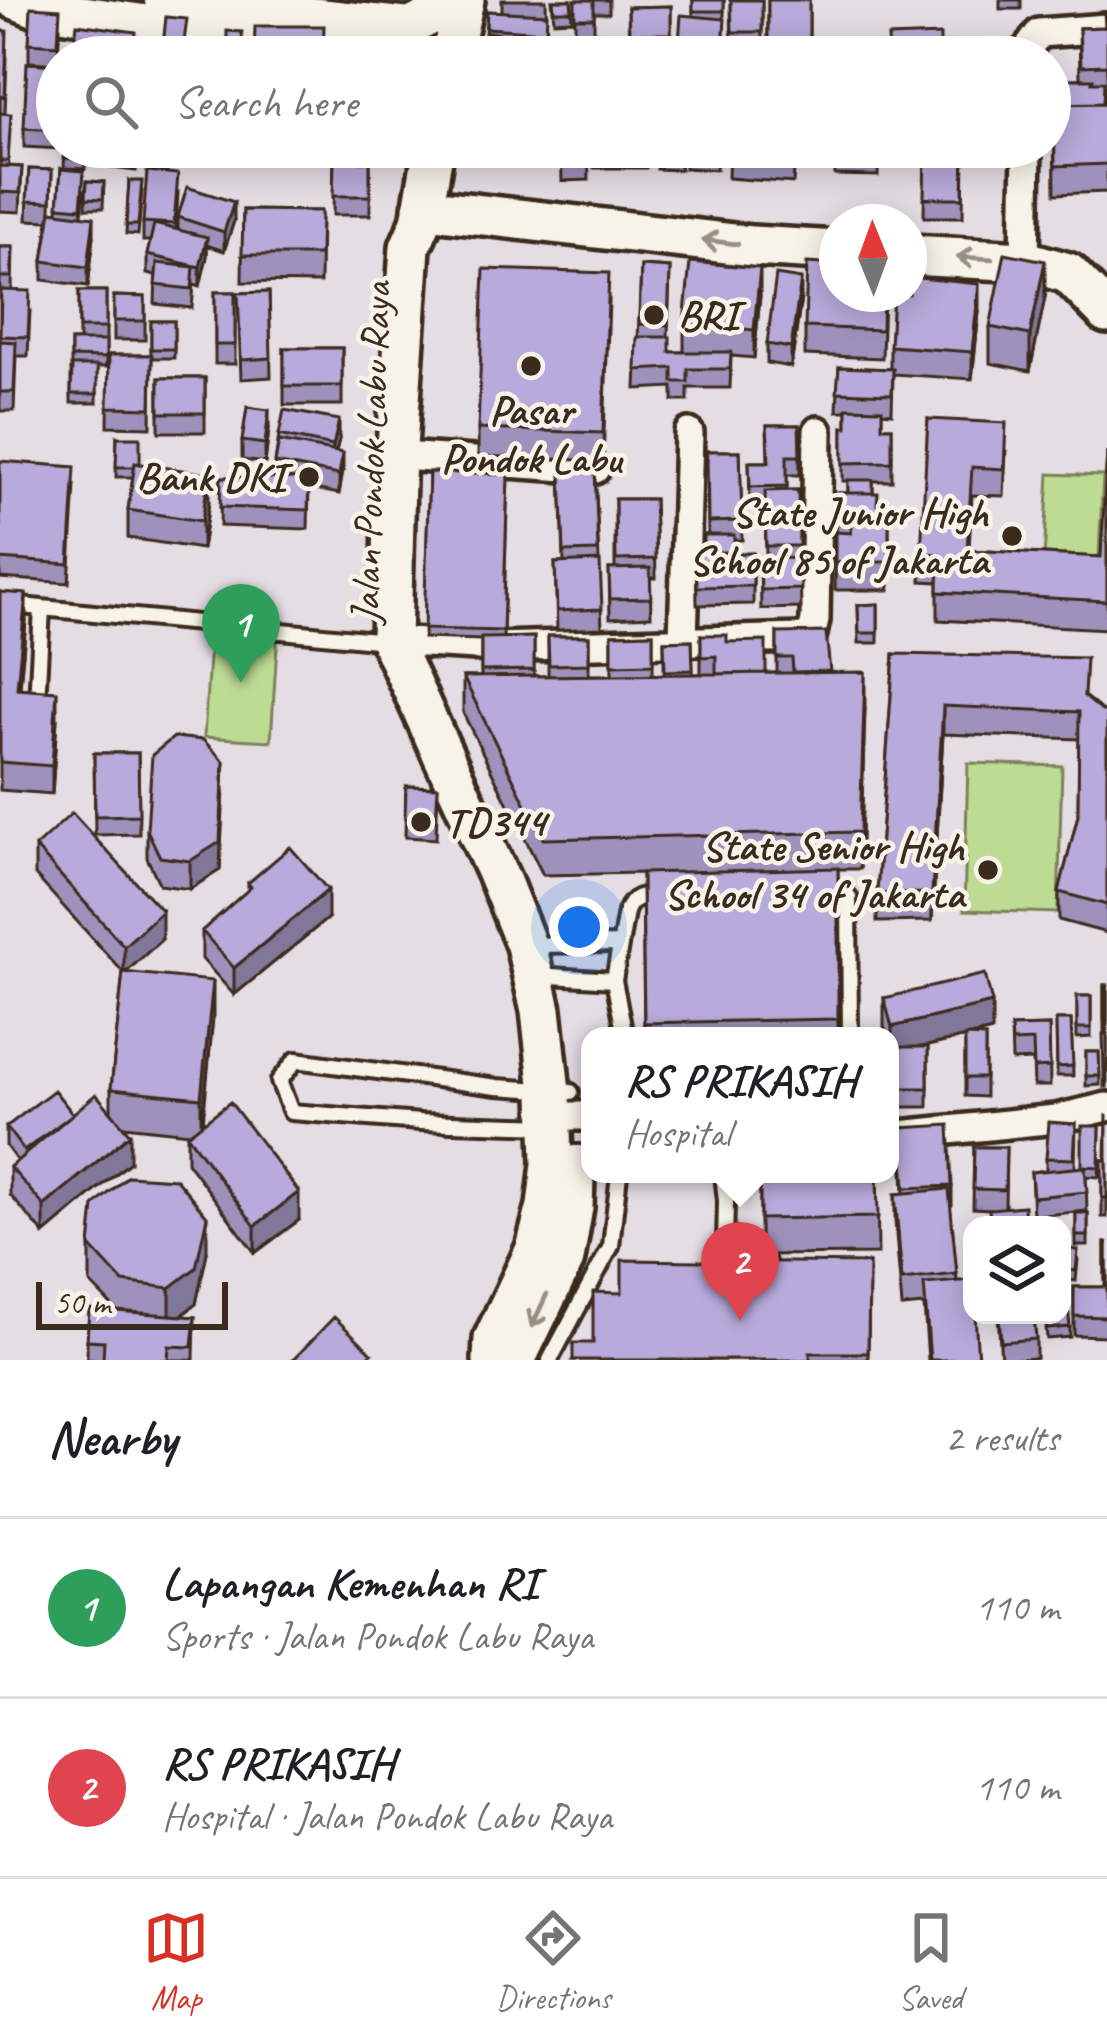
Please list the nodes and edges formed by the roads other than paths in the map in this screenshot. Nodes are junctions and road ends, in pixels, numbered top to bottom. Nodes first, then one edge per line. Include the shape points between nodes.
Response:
1 (14, 0) edge
2 (163, 0) edge
3 (442, 0) edge
4 (464, 0) edge
5 (1093, 18) edge
6 (249, 25) junction
7 (297, 36) edge
8 (456, 36) edge
9 (1037, 36) edge
10 (431, 168) edge
11 (1027, 168) edge
12 (421, 250) junction
13 (819, 250) edge
14 (927, 256) edge
15 (1025, 261) junction
16 (1107, 314) edge
17 (818, 431) dead end
18 (689, 433) dead end
19 (596, 469) edge
20 (409, 472) junction
21 (0, 604) edge
22 (42, 608) junction
23 (400, 641) junction
24 (683, 641) junction
25 (37, 703) edge
26 (793, 890) edge
27 (684, 893) edge
28 (620, 944) junction
29 (541, 959) junction
30 (614, 980) junction
31 (623, 1027) edge
32 (850, 1027) edge
33 (1107, 1107) edge
34 (569, 1121) edge
35 (899, 1135) edge
36 (618, 1183) edge
37 (724, 1183) edge
38 (775, 1263) edge
39 (493, 1360) edge
40 (509, 1360) edge
41 (550, 1360) edge

1 - 6 street
2 - 6 street
3 - 6 street via 410,27
4 - 8 main road
5 - 9 street
6 - 7 street
10 - 12 main road, Jalan Pondok Labu Raya
11 - 15 street
13 -> 12 main road
12 - 20 main road, Jalan Pondok Labu Raya
15 -> 14 main road
15 - 16 main road via 1068,273
17 - 24 street via 812,634
18 - 24 street
19 - 20 street
20 - 23 main road, Jalan Pondok Labu Raya
21 - 22 lane
22 - 23 lane
22 - 25 lane
23 - 24 street
23 - 29 main road, Jalan Pondok Labu Raya
26 - 32 lane via 837,888 849,897
27 - 28 lane via 640,895 629,904
28 - 29 lane
28 - 30 lane
29 - 30 lane
29 - 34 main road, Jalan Pondok Labu Raya via 546,1043
30 - 31 lane
33 - 35 street
34 - 34 lane via 291,1112 279,1081 296,1060
34 - 39 main road, Jalan Pondok Labu Raya via 536,1249 494,1339
34 -> 40 main road, Jalan Pondok Labu Raya via 573,1208 564,1258
36 - 41 lane via 610,1246
37 - 38 lane via 725,1245 753,1262

